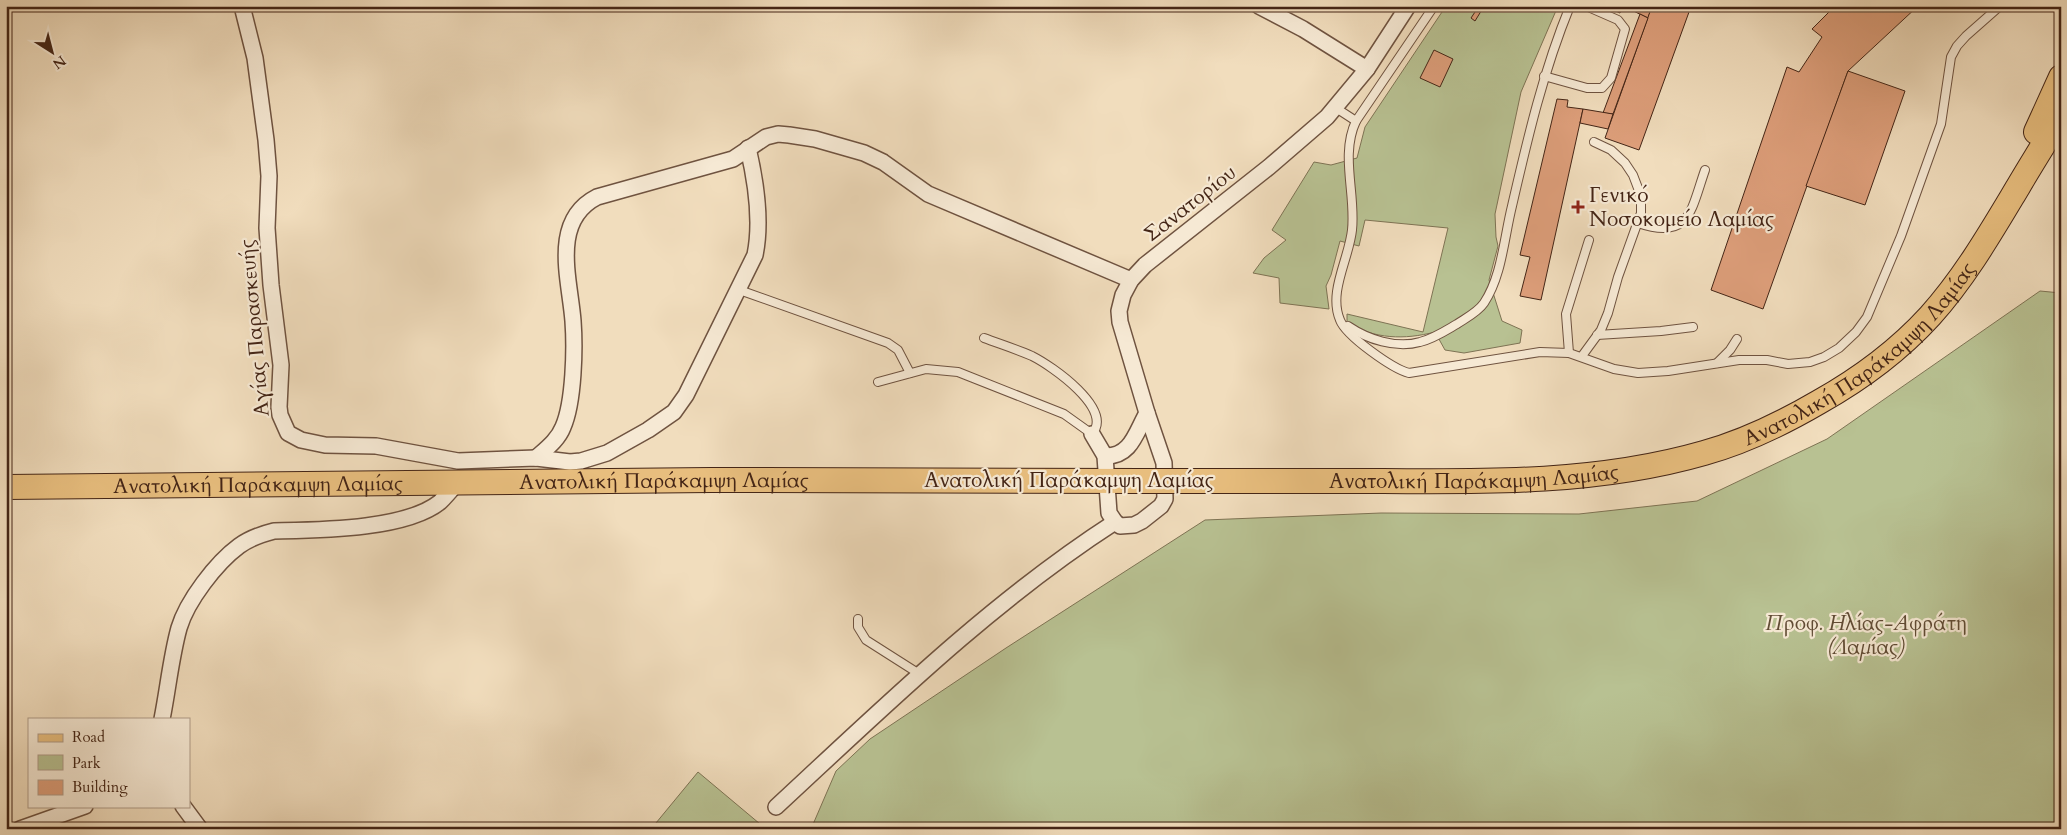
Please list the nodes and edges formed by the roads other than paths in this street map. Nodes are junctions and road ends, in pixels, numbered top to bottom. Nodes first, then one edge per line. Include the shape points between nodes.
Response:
1 (242, 6) edge
2 (1259, 6) edge
3 (1408, 6) edge
4 (1434, 6) edge
5 (1570, 6) edge
6 (1586, 6) edge
7 (2000, 6) edge
8 (1367, 69) junction
9 (1544, 76) junction
10 (2061, 77) edge
11 (1336, 108) junction
12 (2061, 115) edge
13 (1356, 120) junction
14 (1594, 142) dead end
15 (748, 148) junction
16 (1705, 170) dead end
17 (2018, 186) junction
18 (1638, 223) junction
19 (1589, 240) dead end
20 (1131, 280) junction
21 (745, 292) dead end
22 (1340, 321) junction
23 (1693, 327) dead end
24 (1597, 335) junction
25 (984, 338) dead end
26 (1736, 339) dead end
27 (1569, 353) junction
28 (1582, 356) junction
29 (1717, 363) junction
30 (910, 373) junction
31 (878, 382) dead end
32 (1147, 412) junction
33 (1092, 434) junction
34 (1105, 456) junction
35 (532, 458) junction
36 (1107, 480) junction
37 (458, 482) junction
38 (530, 482) junction
39 (6, 487) edge
40 (1115, 522) junction
41 (858, 619) dead end
42 (921, 675) junction
43 (162, 718) edge
44 (776, 807) dead end
45 (79, 808) edge
46 (184, 808) edge
47 (20, 829) edge
48 (200, 829) edge

1 - 35 street, Αγίας Παρασκευής via 255,58 266,140 269,176 267,228 281,365 280,415 288,433 300,440 325,445 376,446 438,459
2 - 8 street
3 - 8 street, Σανατορίου
4 - 13 lane
5 - 9 lane
6 - 9 lane via 1618,20 1625,29 1611,78 1606,85 1596,89
7 - 29 lane via 1966,36 1951,57 1938,133 1876,300 1856,332 1839,348 1810,362 1788,364 1739,360
8 - 11 street, Σανατορίου
9 - 22 lane via 1498,272 1483,305 1442,333 1419,343 1396,344 1355,331
10 - 17 main road, Ανατολική Παράκαμψη Λαμίας via 2027,154
11 - 13 lane
11 - 20 street, Σανατορίου
12 - 17 main road, Ανατολική Παράκαμψη Λαμίας
13 - 22 lane via 1349,141 1352,232 1337,294
14 - 18 lane via 1617,155 1632,175 1641,196
15 - 20 street via 766,137 783,134 864,153 883,162 928,194
15 - 35 street, Αγίας Παρασκευής via 756,198 755,256 679,406 648,430 599,456 570,462
15 - 35 street via 733,159 597,198 585,203 578,212 565,249 574,337 569,403 560,434
16 - 18 lane via 1691,212 1683,221 1668,229
17 - 36 main road, Ανατολική Παράκαμψη Λαμίας, bridge via 1945,299 1890,355 1796,415 1715,450 1622,471 1540,478 1428,482
18 - 24 lane via 1608,313
19 - 27 lane via 1566,314
20 - 32 street, Σανατορίου via 1121,300 1120,322
21 - 30 lane via 888,344 898,350
22 - 27 lane via 1357,339 1394,366 1409,372 1540,352
23 - 24 lane
24 - 28 lane
25 - 33 lane via 1043,363 1084,396 1098,417
26 - 29 lane
27 - 28 lane
28 - 29 lane via 1614,369 1638,373
30 - 31 lane
30 - 33 lane via 942,370 976,378 1064,414
32 - 34 street via 1124,452
32 - 40 street, Σανατορίου via 1164,463 1165,499 1155,512 1134,525 1120,526
33 - 34 street
34 - 36 street
35 - 38 street
36 - 38 main road, Ανατολική Παράκαμψη Λαμίας
36 - 40 street via 1109,513
37 - 38 main road, Ανατολική Παράκαμψη Λαμίας
37 - 39 main road, Ανατολική Παράκαμψη Λαμίας
37 - 43 street via 439,502 412,516 356,528 274,531 239,546 206,581 182,618
40 - 42 street via 1070,551 1021,589
41 - 42 lane via 858,627 866,640
42 - 44 street
45 - 47 street
46 - 48 street

